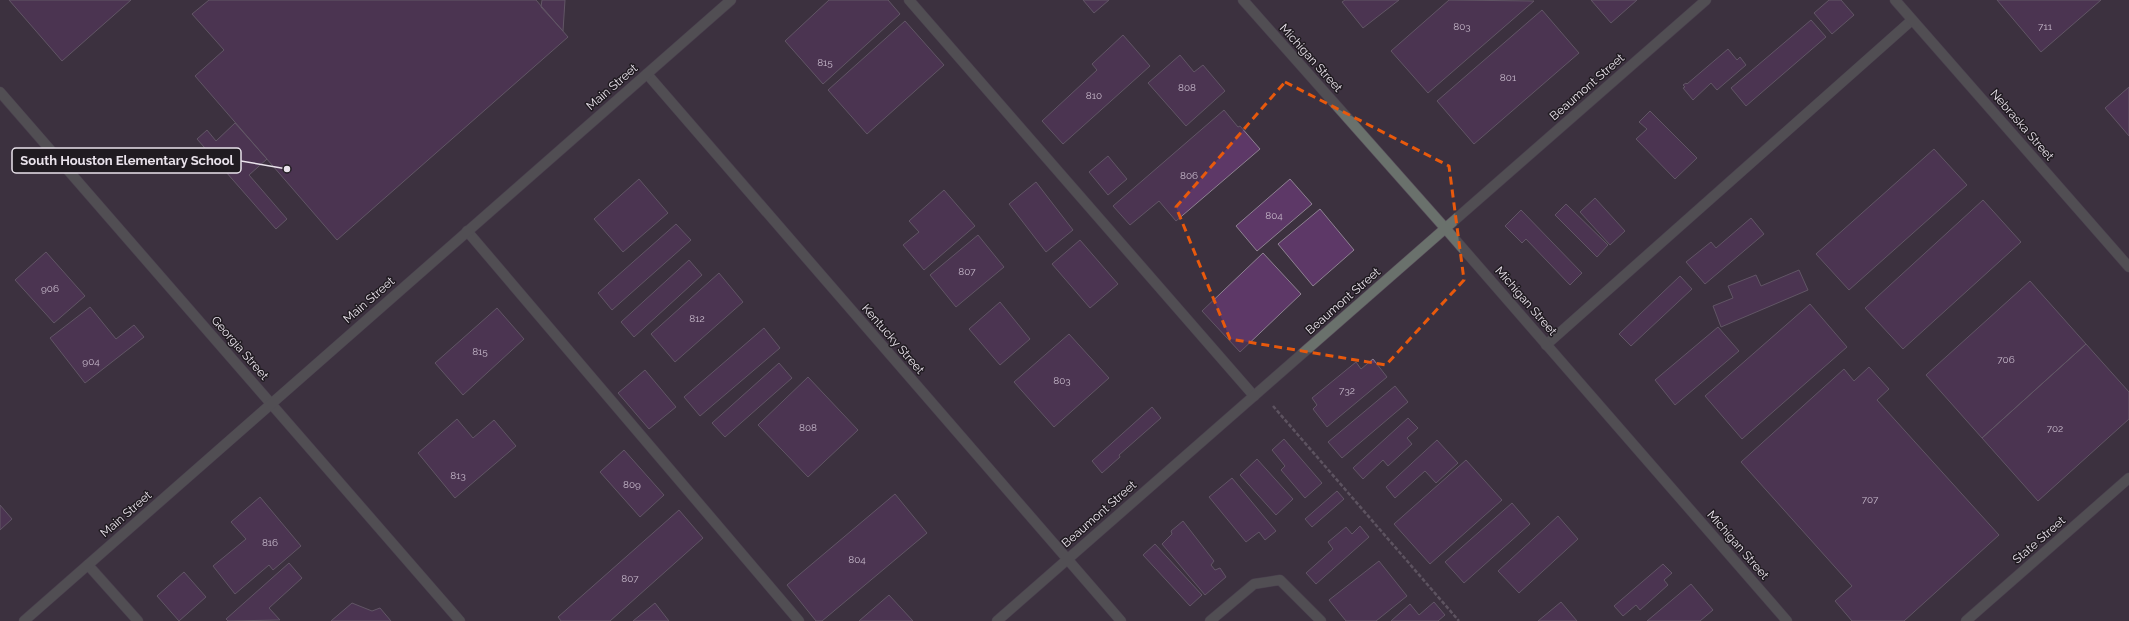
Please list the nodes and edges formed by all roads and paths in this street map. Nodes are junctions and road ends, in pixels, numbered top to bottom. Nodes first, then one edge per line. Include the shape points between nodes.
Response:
1 (731, 0) edge
2 (909, 0) edge
3 (1243, 0) edge
4 (1706, 0) edge
5 (1895, 0) edge
6 (1912, 20) junction
7 (647, 74) junction
8 (0, 92) edge
9 (1445, 228) junction
10 (467, 231) junction
11 (2129, 267) edge
12 (1546, 344) junction
13 (1257, 393) junction
14 (271, 404) junction
15 (2129, 478) edge
16 (1067, 560) junction
17 (88, 565) junction
18 (24, 621) edge
19 (138, 621) edge
20 (460, 621) edge
21 (799, 621) edge
22 (997, 621) edge
23 (1121, 621) edge
24 (1210, 621) edge
25 (1321, 621) edge
26 (1459, 621) edge
27 (1787, 621) edge
28 (1966, 621) edge

1 - 7 street, Main Street
2 - 13 street
3 - 9 street, Michigan Street
4 - 9 street, Beaumont Street
5 - 6 street, Nebraska Street
6 - 11 street, Nebraska Street
6 - 12 street
7 - 10 street, Main Street
7 - 16 street, Kentucky Street
8 - 14 street, Georgia Street
9 - 12 street, Michigan Street
9 - 13 street, Beaumont Street
10 - 14 street, Main Street
10 - 21 street
12 - 27 street, Michigan Street
13 - 16 street, Beaumont Street
13 - 26 path
14 - 17 street, Main Street
14 - 20 street, Georgia Street
15 - 28 street, State Street
16 - 22 street, Beaumont Street
16 - 23 street, Kentucky Street
17 - 18 street, Main Street
17 - 19 street
24 - 25 street via 1254,584 1280,580

